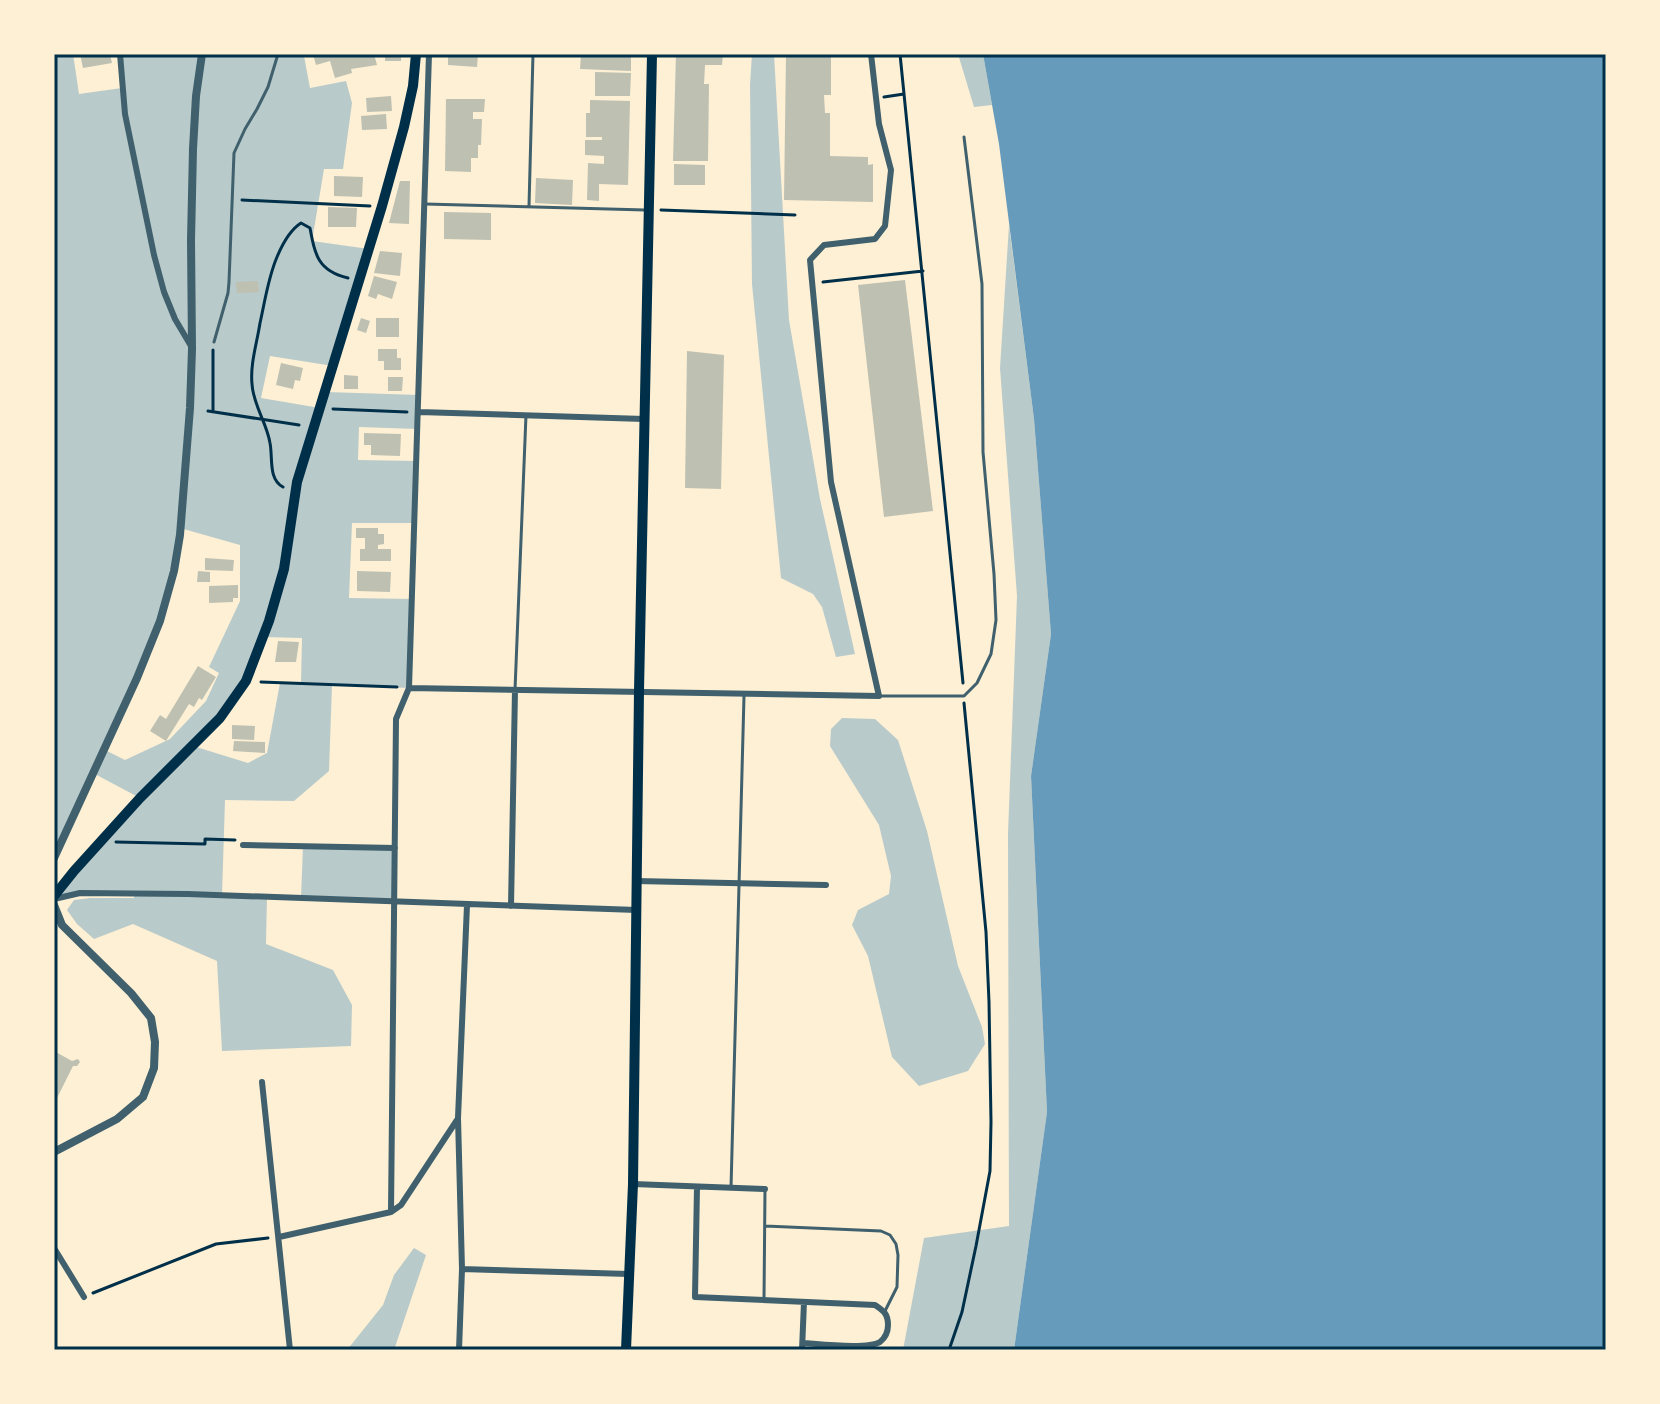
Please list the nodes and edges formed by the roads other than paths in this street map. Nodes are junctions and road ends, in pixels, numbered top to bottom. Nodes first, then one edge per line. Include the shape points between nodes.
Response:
1 (120, 54) edge
2 (202, 54) edge
3 (278, 54) edge
4 (416, 54) edge
5 (429, 54) edge
6 (533, 54) edge
7 (652, 54) edge
8 (871, 54) edge
9 (964, 137) dead end
10 (425, 204) junction
11 (529, 207) junction
12 (649, 210) junction
13 (214, 342) road end
14 (192, 349) junction
15 (419, 412) junction
16 (526, 415) junction
17 (644, 419) junction
18 (409, 688) junction
19 (515, 690) junction
20 (639, 691) junction
21 (745, 693) junction
22 (879, 696) junction
23 (242, 842) road end
24 (395, 848) junction
25 (54, 858) edge
26 (636, 881) junction
27 (738, 883) junction
28 (826, 885) dead end
29 (54, 897) edge
30 (394, 902) junction
31 (54, 905) edge
32 (467, 905) junction
33 (511, 906) junction
34 (637, 910) junction
35 (262, 1082) dead end
36 (458, 1118) junction
37 (54, 1152) edge
38 (633, 1184) junction
39 (697, 1187) junction
40 (731, 1188) junction
41 (765, 1189) joint
42 (391, 1212) junction
43 (765, 1226) junction
44 (279, 1237) junction
45 (54, 1248) edge
46 (462, 1269) junction
47 (629, 1274) junction
48 (84, 1297) road end
49 (764, 1300) junction
50 (804, 1302) junction
51 (885, 1311) junction
52 (802, 1347) edge
53 (290, 1350) edge
54 (459, 1350) edge
55 (626, 1350) edge

1 - 14 street via 125,114 154,255 164,292
2 - 14 street via 193,149
3 - 13 lane via 268,87 234,153 229,282
4 - 29 main road via 410,100 382,206 296,490 284,569 246,681 220,718 140,798
5 - 10 street
6 - 11 lane
7 - 12 main road
8 - 22 street via 879,124 891,170 885,226 875,239 824,245 810,260 831,482
9 - 22 lane via 982,284 983,452 996,620 991,654 964,696
10 - 11 lane
10 - 15 street
11 - 12 lane
12 - 17 main road
14 - 25 street via 174,571 146,656
15 - 16 street
15 - 18 street
16 - 17 street
16 - 19 lane
17 - 20 main road
18 - 19 street
18 - 24 street via 396,719
19 - 20 street
19 - 33 street
20 - 21 street
20 - 26 main road
21 - 22 street
21 - 27 lane
23 - 24 street
24 - 30 street
26 - 27 street
26 - 34 main road
27 - 28 street
27 - 40 lane
29 - 30 street via 188,894
30 - 32 street
30 - 42 street
31 - 37 street via 62,925 151,1018 155,1042 154,1068 143,1097 117,1119
32 - 33 street
32 - 36 street
33 - 34 street
34 - 38 main road
35 - 44 street
36 - 42 street via 401,1205
36 - 46 street
38 - 39 street
38 - 47 main road
39 - 40 street
39 - 49 street via 695,1297
40 - 41 street
41 - 43 lane
42 - 44 street
43 - 49 lane
43 - 51 lane via 890,1235 898,1255 897,1287
44 - 53 street
45 - 48 street
46 - 47 street
46 - 54 street
47 - 55 main road
49 - 50 street
50 - 51 street via 875,1305
50 - 52 street
51 - 52 street via 887,1332 881,1341 868,1346

